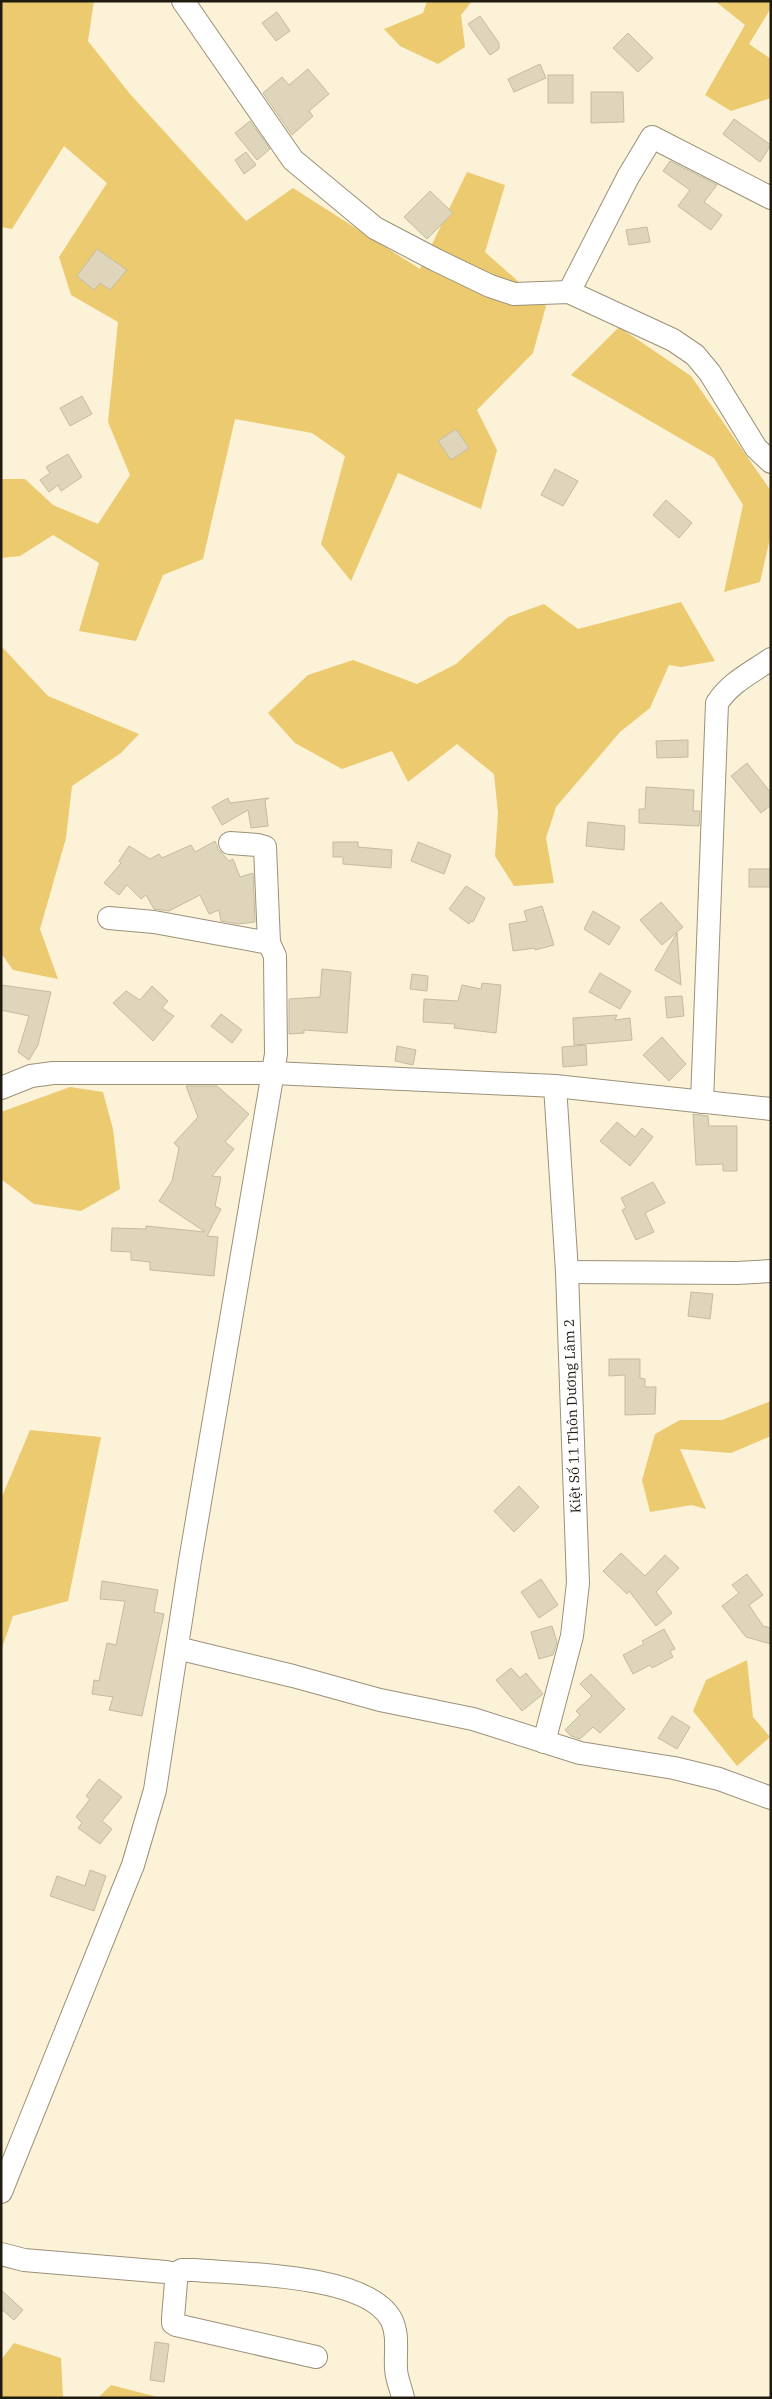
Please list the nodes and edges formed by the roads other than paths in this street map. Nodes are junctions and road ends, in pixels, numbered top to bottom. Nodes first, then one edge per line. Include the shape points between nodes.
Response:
1 (183, 1) edge
2 (771, 198) edge
3 (569, 292) junction
4 (771, 462) edge
5 (771, 659) edge
6 (230, 843) dead end
7 (109, 918) dead end
8 (269, 943) junction
9 (273, 1073) junction
10 (555, 1086) junction
11 (1, 1088) edge
12 (702, 1102) junction
13 (771, 1109) edge
14 (771, 1270) edge
15 (567, 1272) junction
16 (177, 1648) junction
17 (544, 1742) junction
18 (771, 1798) edge
19 (1, 2192) edge
20 (1, 2254) edge
21 (174, 2274) junction
22 (316, 2357) dead end
23 (403, 2398) edge

1 - 3 street via 293,160 375,228 490,286 514,294
2 - 3 street via 652,137
3 - 4 street via 673,340 695,355 710,373 756,448
5 - 12 street via 724,692 717,703
6 - 8 street via 265,847
7 - 8 street via 154,922
8 - 9 street via 275,962
9 - 10 street
9 - 11 street via 53,1073 31,1076
9 - 16 street
10 - 12 street
10 - 15 street, Kiệt Số 11 Thôn Dương Lâm 2
12 - 13 street
14 - 15 street via 736,1274
15 - 17 street, Kiệt Số 11 Thôn Dương Lâm 2 via 578,1583 572,1636
16 - 17 street via 380,1700 473,1719
16 - 19 street via 147,1823
17 - 18 street via 580,1753 710,1776
20 - 21 street via 24,2260
21 - 22 street via 173,2323 176,2325
21 - 23 street via 194,2270 307,2280 372,2299 385,2311 394,2327 396,2373

